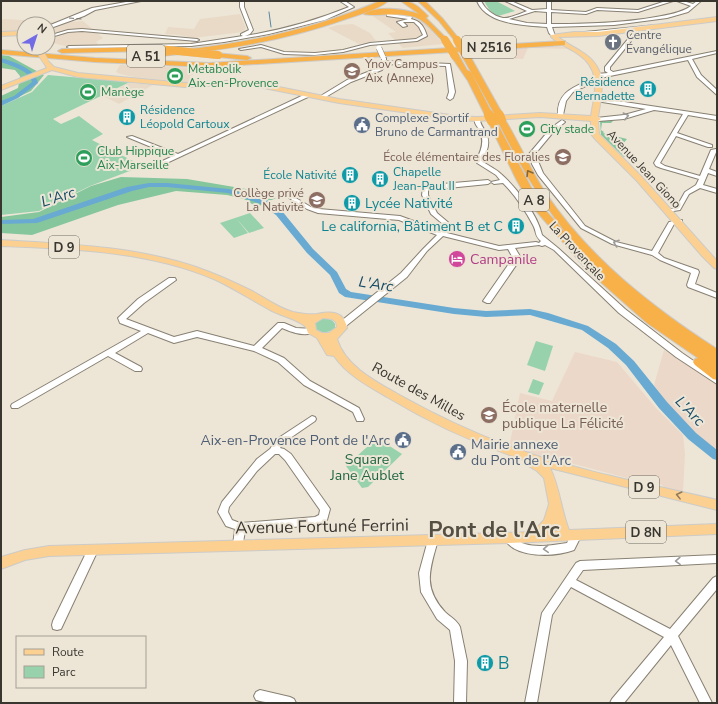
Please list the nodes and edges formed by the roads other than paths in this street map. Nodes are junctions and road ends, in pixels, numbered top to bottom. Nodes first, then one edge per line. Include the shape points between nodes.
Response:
1 (139, 1) edge
2 (242, 1) edge
3 (342, 1) edge
4 (378, 1) edge
5 (386, 1) edge
6 (404, 1) edge
7 (414, 1) edge
8 (421, 1) edge
9 (428, 1) edge
10 (479, 1) edge
11 (507, 1) edge
12 (549, 1) edge
13 (594, 1) edge
14 (670, 1) edge
15 (679, 1) edge
16 (699, 1) edge
17 (694, 6) junction
18 (439, 8) dead end
19 (596, 9) junction
20 (549, 10) junction
21 (531, 11) junction
22 (389, 15) dead end
23 (411, 18) junction
24 (502, 20) junction
25 (717, 20) edge
26 (56, 25) edge
27 (552, 25) junction
28 (405, 26) dead end
29 (658, 26) junction
30 (632, 31) junction
31 (16, 33) edge
32 (3, 34) edge
33 (288, 34) junction
34 (571, 34) junction
35 (584, 34) junction
36 (56, 36) edge
37 (554, 36) junction
38 (16, 38) edge
39 (223, 39) junction
40 (453, 40) junction
41 (579, 42) junction
42 (565, 45) junction
43 (378, 46) junction
44 (69, 47) dead end
45 (1, 48) edge
46 (241, 49) dead end
47 (1, 52) edge
48 (191, 52) junction
49 (717, 52) edge
50 (43, 56) edge
51 (463, 56) junction
52 (689, 57) junction
53 (384, 60) junction
54 (50, 69) junction
55 (612, 74) junction
56 (599, 78) junction
57 (1, 88) edge
58 (717, 93) edge
59 (308, 95) junction
60 (322, 97) junction
61 (450, 98) dead end
62 (600, 100) junction
63 (652, 108) junction
64 (686, 114) junction
65 (495, 117) junction
66 (562, 118) junction
67 (717, 118) edge
68 (477, 119) junction
69 (596, 121) junction
70 (674, 134) junction
71 (130, 137) dead end
72 (715, 147) edge
73 (178, 156) junction
74 (156, 166) dead end
75 (705, 170) junction
76 (717, 174) edge
77 (701, 178) junction
78 (505, 181) junction
79 (698, 186) junction
80 (717, 191) edge
81 (292, 198) dead end
82 (671, 210) junction
83 (678, 221) junction
84 (441, 234) junction
85 (539, 242) junction
86 (1, 243) edge
87 (511, 248) junction
88 (585, 249) junction
89 (127, 253) junction
90 (654, 254) junction
91 (717, 261) edge
92 (717, 266) edge
93 (591, 268) junction
94 (172, 280) dead end
95 (717, 296) edge
96 (487, 301) dead end
97 (317, 317) junction
98 (346, 319) junction
99 (148, 330) junction
100 (311, 330) junction
101 (334, 335) junction
102 (717, 346) edge
103 (256, 349) junction
104 (109, 353) junction
105 (717, 355) edge
106 (717, 365) edge
107 (138, 369) dead end
108 (717, 376) edge
109 (717, 381) edge
110 (400, 403) junction
111 (16, 406) dead end
112 (312, 419) dead end
113 (360, 420) dead end
114 (273, 451) junction
115 (533, 461) junction
116 (571, 469) junction
117 (549, 479) junction
118 (555, 503) junction
119 (717, 505) edge
120 (240, 527) junction
121 (717, 529) edge
122 (570, 536) junction
123 (536, 537) junction
124 (509, 538) junction
125 (433, 540) junction
126 (238, 545) junction
127 (93, 550) junction
128 (717, 559) edge
129 (1, 563) edge
130 (570, 581) junction
131 (717, 581) edge
132 (57, 625) dead end
133 (672, 636) junction
134 (260, 696) dead end
135 (289, 703) edge
136 (460, 703) edge
137 (531, 703) edge
138 (616, 703) edge
139 (706, 703) edge

1 - 26 street via 102,8
2 - 39 street via 250,32
3 - 39 street via 352,7 318,21 269,33
4 - 45 highway, A 51 via 297,30 200,48 90,55
5 - 33 highway, A 51 via 341,19
6 - 40 highway via 414,6
7 - 40 highway, La Provençale / A 8
8 - 40 highway, La Provençale / A 8 via 441,20
9 - 40 highway via 447,21
10 - 24 street via 488,14
11 - 21 street
12 - 20 street
13 - 19 street
14 - 19 street via 638,12
15 - 17 street
16 - 17 street
17 - 27 street via 685,12 637,21
18 - 40 highway
19 - 20 street via 586,13
20 - 21 street
20 - 27 street
21 - 24 street
22 - 23 street
23 - 28 street via 399,22
23 - 43 street via 422,29 425,37
24 - 27 street via 527,25
25 - 29 main road
25 - 30 main road
27 - 34 street
27 - 37 street via 551,34
29 - 30 main road
29 - 35 street
30 - 35 main road
30 - 41 main road via 596,36
30 - 55 street via 635,33 634,36 607,67
31 - 32 main road
32 - 38 main road
33 - 40 highway via 364,14 389,11 422,18
33 - 48 highway, A 51
34 - 35 main road
34 - 37 main road
34 - 41 main road
36 - 39 street via 68,31 82,30 188,40
37 - 42 main road
37 - 48 highway, N 2516, bridge via 303,58 262,58
39 - 44 street via 191,45
40 - 51 highway, bridge
40 - 51 highway, La Provençale / A 8, bridge
41 - 42 main road
41 - 56 main road via 581,49 596,63
42 - 47 highway, N 2516 via 209,65 93,60
42 - 56 main road via 576,49 592,63
43 - 46 street via 365,45 343,51 309,54 280,53 261,46
43 - 53 street, bridge
45 - 48 highway, N 2516, bridge via 54,51 158,49
47 - 48 highway, A 51 via 99,57
49 - 52 street
50 - 54 main road, bridge
51 - 65 highway, La Provençale / A 8 via 478,96
51 - 65 highway, La Provençale / A 8 via 491,99
52 - 55 street
52 - 58 street via 699,76
53 - 60 street via 380,69 349,81
53 - 61 street via 448,65 452,92
54 - 57 main road
54 - 59 main road via 78,75 176,84 244,82
55 - 56 street
56 - 62 main road, Avenue Jean Giono
56 - 66 street via 574,89 567,95 563,100
59 - 60 main road
59 - 73 street
60 - 68 main road
62 - 63 street
62 - 69 main road, Avenue Jean Giono
63 - 64 street
69 -> 63 street via 624,117
64 - 67 street
64 - 70 street
88 -> 65 highway, La Provençale / A 8 via 548,202
65 - 93 highway, La Provençale / A 8 via 521,179 536,205
66 - 68 main road
66 - 69 main road
66 - 69 main road
90 -> 66 street via 614,243 583,227 540,174 532,158 548,143
68 - 78 street via 486,140 480,163
69 - 82 main road, Avenue Jean Giono via 595,134 630,164
70 - 72 street
70 - 77 street via 658,165
71 - 73 street
72 - 75 street
73 - 74 street
75 - 76 street
75 - 77 street
77 - 79 street
78 - 84 street via 425,189 434,214 447,224 447,229
78 - 85 street via 516,193 537,226
79 - 80 street
79 - 82 street via 687,193 678,208
81 - 84 street via 318,211 400,218
82 - 83 main road, Avenue Jean Giono
83 - 90 street via 671,223
83 - 91 main road, Avenue Jean Giono
83 - 92 main road, Avenue Jean Giono
84 - 87 street via 493,247
84 - 98 street via 404,276
85 - 87 street
85 - 109 street via 556,249 622,311
86 - 89 main road, Route des Milles / D 9
87 - 96 street via 517,258
88 - 102 highway via 663,313
88 - 105 highway, La Provençale / A 8 via 642,301
89 - 97 main road, Route des Milles / D 9 via 169,258 199,266 244,286 291,313
89 - 100 main road, Route des Milles / D 9 via 166,261 217,278 280,311 303,320
90 - 95 street via 662,260 695,272 691,285
93 - 106 highway, La Provençale / A 8 via 651,320
93 - 108 highway via 636,314
94 - 99 street via 141,301 122,318 123,321
97 - 98 main road, Route des Milles via 328,315
97 - 100 main road via 312,320
98 - 101 main road via 339,332
99 - 103 street via 174,340 197,334
99 - 104 street
100 - 101 main road
100 - 103 street via 295,330 283,322
100 - 110 main road, Route des Milles / D 9 via 334,357 366,386
101 - 110 main road, Route des Milles / D 9 via 332,344 338,355
103 - 113 street via 281,360 307,383 356,410
104 - 107 street
104 - 111 street
110 - 115 main road, Route des Milles / D 9
112 - 114 street via 280,441
114 - 120 street via 255,468 225,505 223,512 229,523
114 - 120 street via 281,451 288,457 325,509 324,517 317,521
115 - 116 main road, D 9
115 - 117 main road, D 9
116 - 117 main road via 553,472
119 -> 116 main road, D 9
117 - 118 main road
118 - 122 main road via 558,518
118 - 123 main road via 548,526
120 - 126 street
121 - 122 main road, Avenue Fortuné Ferrini / D 8N
122 - 123 main road, Avenue Fortuné Ferrini / D 8N
122 -> 124 street via 570,547 534,550 521,548
123 - 124 main road, Avenue Fortuné Ferrini / D 8N
124 - 125 main road, Avenue Fortuné Ferrini / D 8N
125 - 126 main road, Avenue Fortuné Ferrini / D 8N
125 - 136 street via 424,573 426,592 441,615 455,627 461,661
126 - 127 main road, Avenue Fortuné Ferrini / D 8N
127 - 129 main road, Avenue Fortuné Ferrini / D 8N via 37,553
127 - 132 street
128 -> 130 street via 582,565
130 - 133 street
130 - 137 street via 547,613
131 - 133 street
133 - 138 street
133 - 139 street
134 - 135 street

